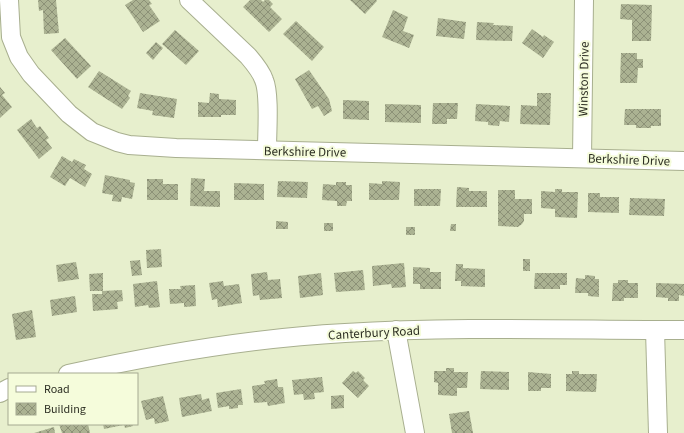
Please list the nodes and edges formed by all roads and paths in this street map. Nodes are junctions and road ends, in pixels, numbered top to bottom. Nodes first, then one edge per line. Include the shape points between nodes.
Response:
1 (8, 0) edge
2 (189, 0) edge
3 (584, 0) edge
4 (267, 150) junction
5 (582, 158) junction
6 (684, 161) edge
7 (396, 330) junction
8 (655, 330) junction
9 (684, 330) edge
10 (72, 373) edge
11 (415, 433) edge
12 (658, 433) edge

1 - 4 street, Berkshire Drive via 12,37 19,57 48,93 92,132 129,145
2 - 4 street via 248,56 264,79 267,90
3 - 5 street, Winston Drive
4 - 5 street, Berkshire Drive
5 - 6 street, Berkshire Drive
7 - 8 street, Canterbury Road
7 - 10 street, Canterbury Road via 239,343 125,361
7 - 11 street
8 - 9 street, Canterbury Road
8 - 12 street

